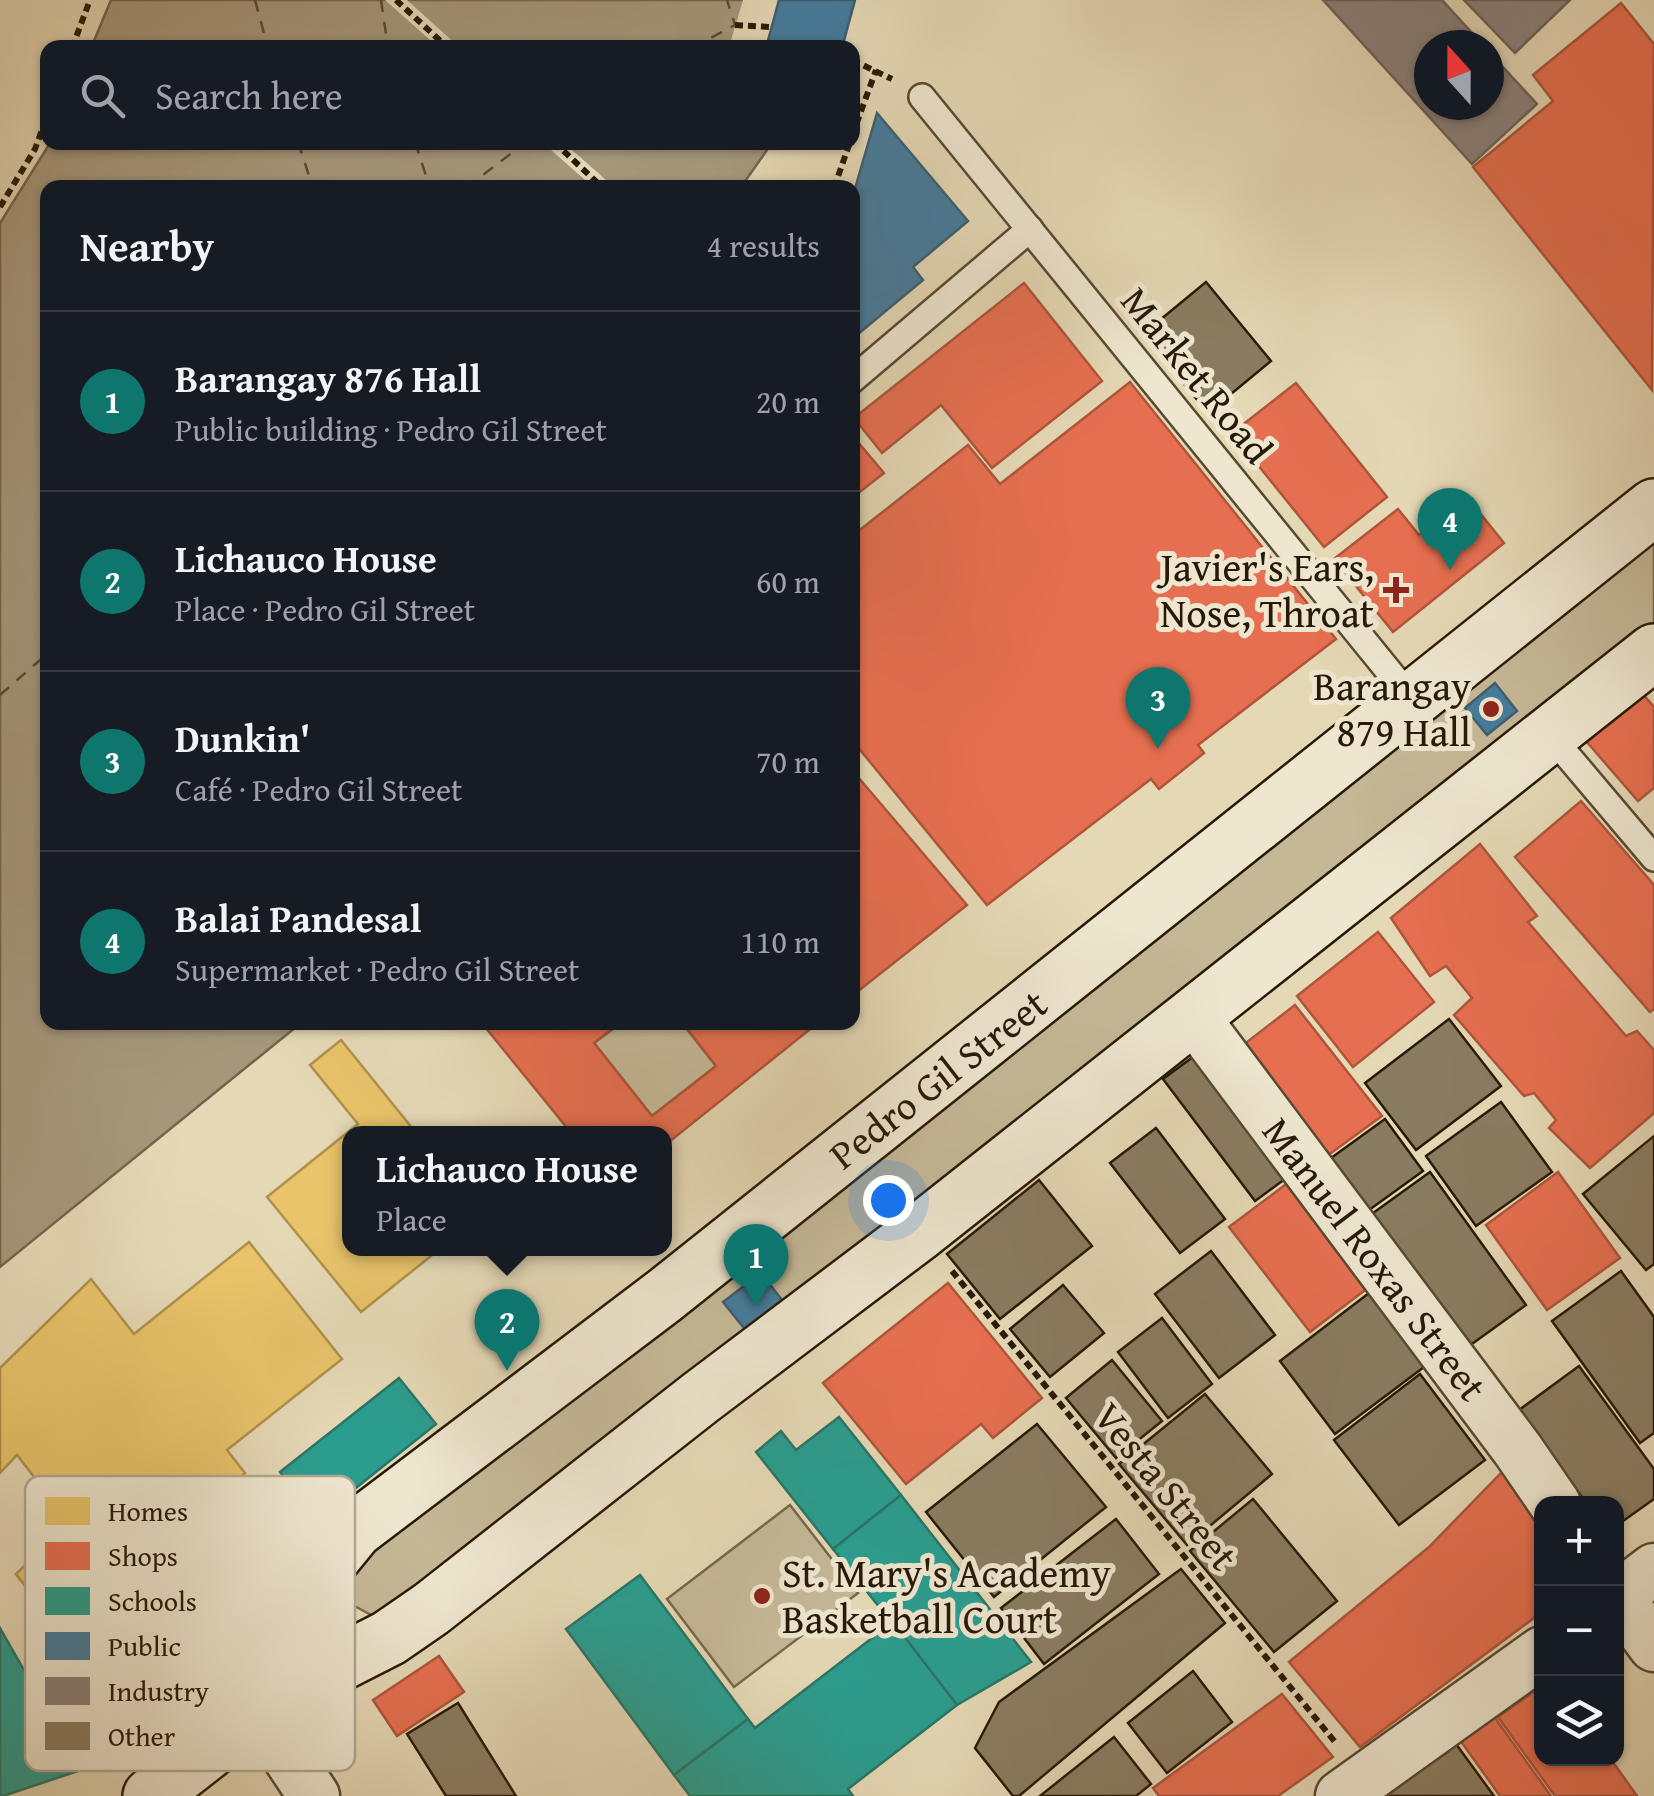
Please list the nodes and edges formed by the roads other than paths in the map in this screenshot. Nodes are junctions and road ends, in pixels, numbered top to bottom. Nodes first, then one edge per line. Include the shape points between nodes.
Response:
1 (922, 97) dead end
2 (1030, 229) junction
3 (860, 373) edge
4 (1654, 507) edge
5 (1654, 652) edge
6 (1413, 701) junction
7 (1550, 735) junction
8 (1654, 858) edge
9 (1193, 1016) junction
10 (1550, 1496) edge
11 (355, 1530) edge
12 (1626, 1590) edge
13 (1654, 1646) edge
14 (355, 1657) edge
15 (1534, 1658) edge
16 (183, 1771) edge
17 (303, 1771) edge
18 (1353, 1787) edge
19 (151, 1796) edge
20 (314, 1796) edge

1 - 2 lane, Market Road
2 - 3 lane
2 - 6 lane, Market Road
4 - 6 main road, Pedro Gil Street
5 - 7 main road
6 - 11 main road, Pedro Gil Street via 664,1296
7 - 8 lane
7 - 9 main road
9 - 10 street, Manuel Roxas Street
9 - 14 main road via 431,1608
12 - 13 street
15 - 18 street
16 - 19 main road
17 - 20 street

